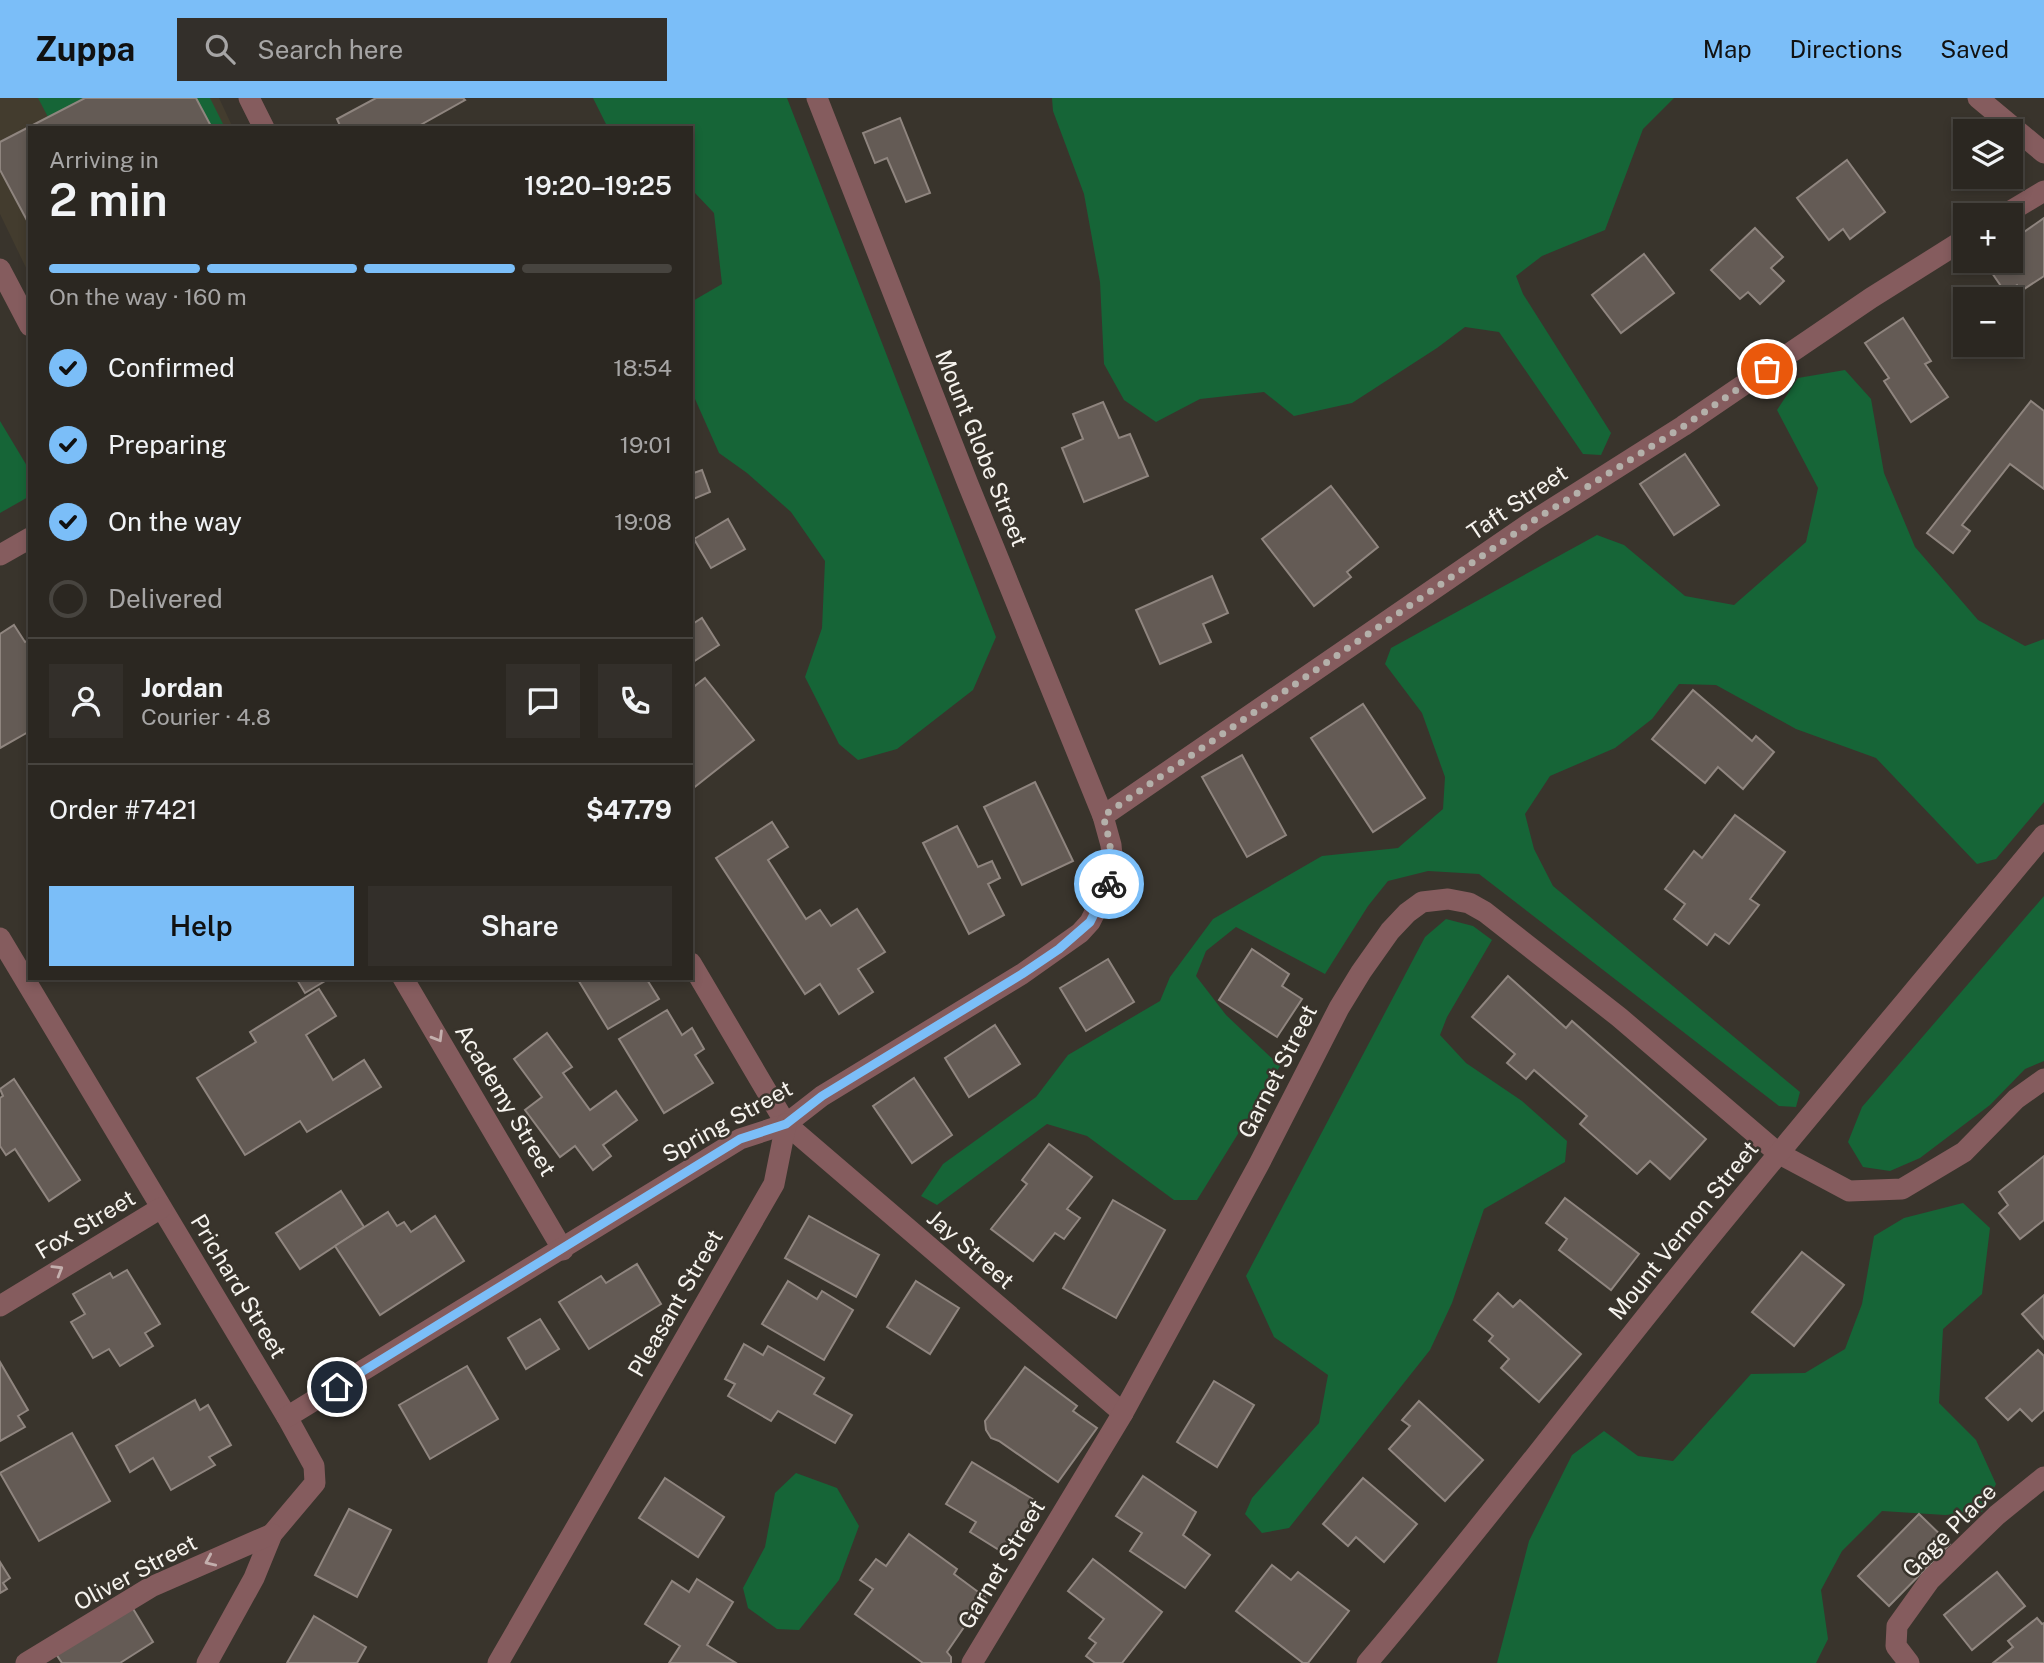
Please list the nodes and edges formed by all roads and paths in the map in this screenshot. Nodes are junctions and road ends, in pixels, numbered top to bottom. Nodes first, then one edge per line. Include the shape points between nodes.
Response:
1 (249, 98) edge
2 (817, 98) edge
3 (1988, 101) edge
4 (263, 126) edge
5 (2044, 153) edge
6 (2044, 191) edge
7 (2023, 204) edge
8 (1953, 247) edge
9 (0, 269) edge
10 (28, 322) edge
11 (28, 539) edge
12 (0, 555) edge
13 (1103, 816) junction
14 (2044, 835) edge
15 (0, 938) edge
16 (693, 966) edge
17 (404, 980) edge
18 (2044, 1079) edge
19 (786, 1124) junction
20 (1778, 1153) junction
21 (161, 1208) junction
22 (563, 1250) junction
23 (0, 1306) edge
24 (1123, 1413) junction
25 (287, 1417) junction
26 (2044, 1477) edge
27 (272, 1534) junction
28 (26, 1663) edge
29 (207, 1663) edge
30 (498, 1663) edge
31 (972, 1663) edge
32 (1367, 1663) edge
33 (1909, 1663) edge

1 - 4 street
2 - 13 street, Mount Globe Street
3 - 5 street
6 - 7 street
8 - 13 street, Taft Street via 1533,521
9 - 10 street
11 - 12 street
13 - 19 street, Spring Street via 1113,866 1109,884 1080,933 1022,974 822,1096
14 - 20 street, Mount Vernon Street
15 - 21 street, Prichard Street
16 - 19 street
17 -> 22 street, Academy Street
18 - 20 street, Garnet Street via 2016,1099 1964,1152 1902,1189 1849,1191
19 - 22 street, Spring Street via 740,1139
19 - 24 street, Jay Street
19 - 30 street, Pleasant Street via 774,1184
20 - 24 street, Garnet Street via 1500,923 1469,903 1448,899 1422,902 1387,933 1339,1008
20 - 32 street, Mount Vernon Street
23 -> 21 street, Fox Street
21 - 25 street, Prichard Street
22 - 25 street, Spring Street
24 - 31 street, Garnet Street
25 - 27 street, Prichard Street via 314,1465 315,1483
26 - 33 street, Gage Place via 1930,1580 1897,1626 1895,1646
27 -> 28 street, Oliver Street via 151,1587
27 - 29 street, Prichard Street via 254,1578

